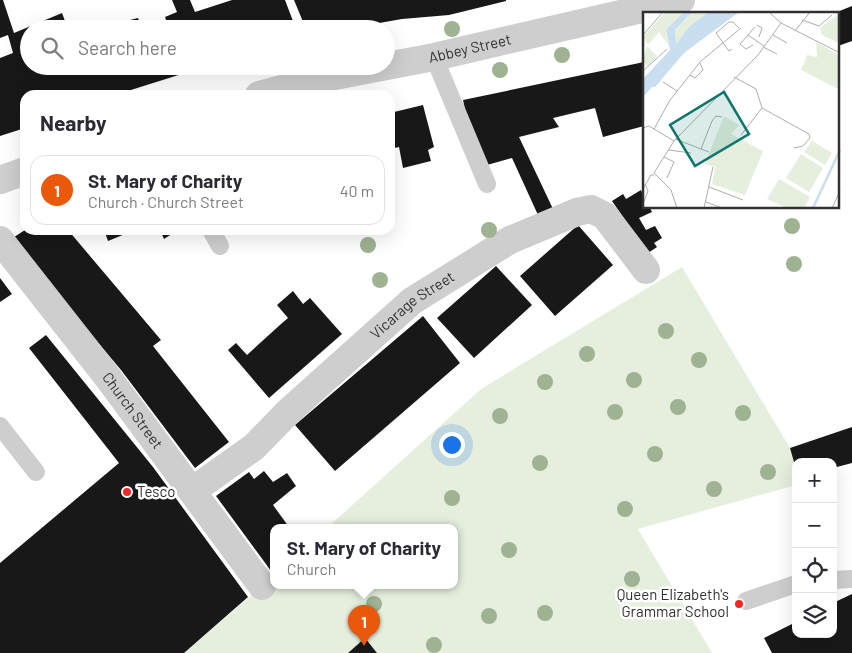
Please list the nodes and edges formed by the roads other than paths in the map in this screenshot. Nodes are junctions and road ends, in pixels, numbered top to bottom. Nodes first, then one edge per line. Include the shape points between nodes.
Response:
1 (681, 0) edge
2 (434, 57) junction
3 (395, 64) edge
4 (340, 75) edge
5 (277, 90) edge
6 (20, 173) edge
7 (0, 180) edge
8 (487, 184) dead end
9 (214, 235) edge
10 (0, 240) edge
11 (220, 246) dead end
12 (646, 270) dead end
13 (0, 426) edge
14 (36, 472) dead end
15 (192, 491) junction
16 (852, 579) edge
17 (837, 580) edge
18 (792, 585) edge
19 (262, 586) dead end
20 (746, 602) dead end

1 - 2 street, Abbey Street
2 - 3 street, Abbey Street
2 - 8 lane
4 - 5 street, Abbey Street
6 - 7 street
9 - 11 lane
10 - 15 street, Church Street
12 - 15 street, Vicarage Street via 605,216 591,209 510,240 412,302 254,446
13 - 14 lane
15 - 19 street, Church Street
16 - 17 lane
18 - 20 lane

